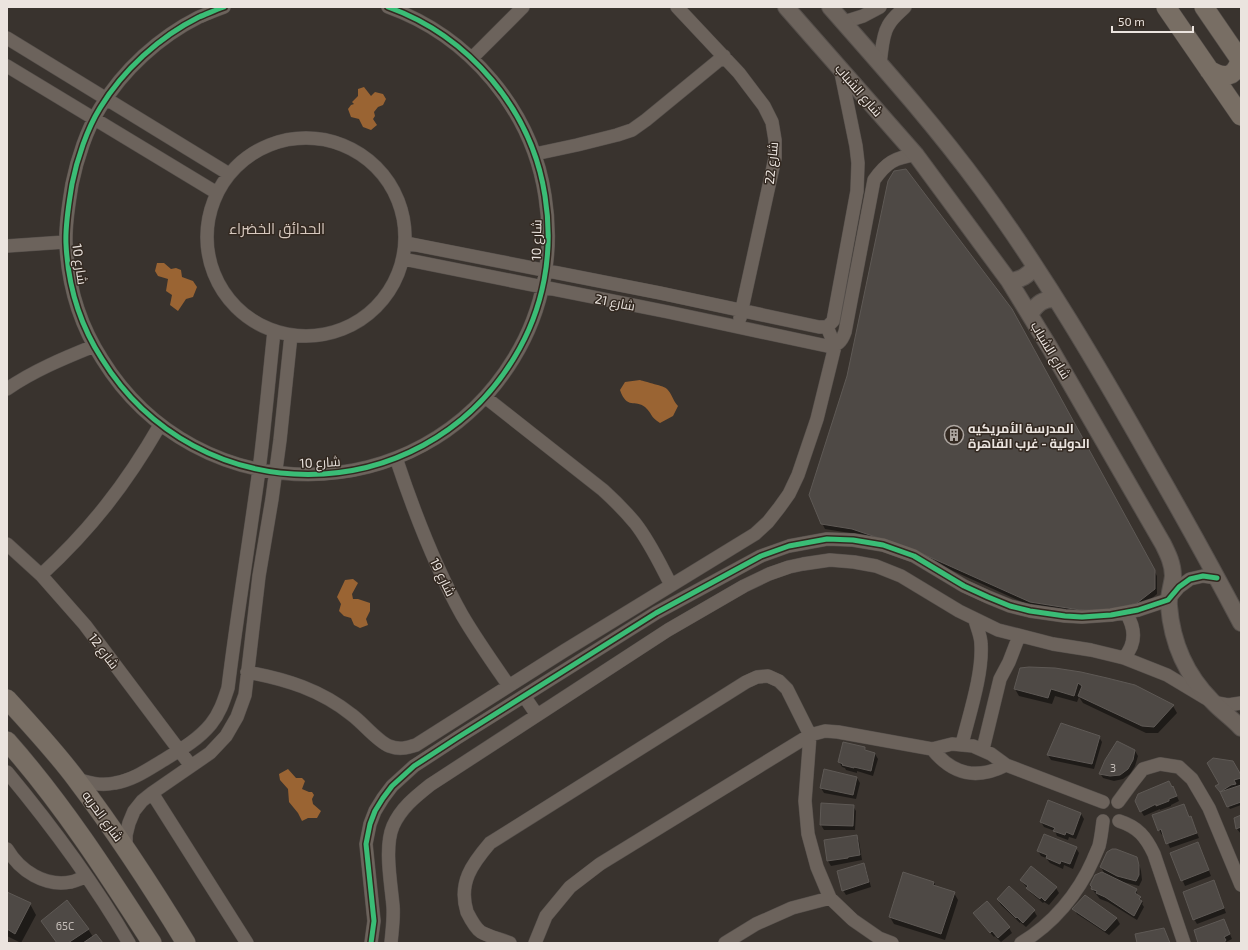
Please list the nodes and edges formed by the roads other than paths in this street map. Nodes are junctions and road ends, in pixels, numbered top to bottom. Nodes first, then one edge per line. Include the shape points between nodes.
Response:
1 (224, 7) edge
2 (388, 7) edge
3 (523, 7) edge
4 (677, 7) edge
5 (786, 7) edge
6 (830, 7) edge
7 (880, 7) edge
8 (905, 7) edge
9 (1166, 7) edge
10 (1204, 7) edge
11 (844, 22) junction
12 (7, 38) edge
13 (724, 56) junction
14 (472, 58) junction
15 (1240, 60) edge
16 (880, 63) junction
17 (7, 66) edge
18 (840, 68) junction
19 (1209, 70) junction
20 (106, 98) junction
21 (1241, 116) edge
22 (94, 118) junction
23 (535, 154) junction
24 (916, 154) junction
25 (229, 174) junction
26 (217, 192) junction
27 (65, 242) junction
28 (406, 243) junction
29 (7, 246) edge
30 (403, 259) junction
31 (1035, 266) junction
32 (546, 271) junction
33 (1009, 281) junction
34 (543, 287) junction
35 (1056, 299) junction
36 (742, 310) junction
37 (1030, 314) junction
38 (738, 327) junction
39 (823, 327) junction
40 (274, 331) junction
41 (291, 335) junction
42 (94, 346) junction
43 (831, 346) junction
44 (7, 389) edge
45 (485, 397) junction
46 (160, 425) junction
47 (396, 458) junction
48 (259, 470) junction
49 (276, 473) junction
50 (7, 544) edge
51 (41, 575) junction
52 (1217, 578) junction
53 (671, 585) junction
54 (1168, 600) junction
55 (1126, 613) junction
56 (975, 620) junction
57 (1241, 623) edge
58 (1019, 636) junction
59 (1124, 658) junction
60 (247, 672) junction
61 (509, 686) junction
62 (976, 687) junction
63 (997, 692) junction
64 (524, 696) junction
65 (7, 698) edge
66 (1212, 702) junction
67 (1241, 703) edge
68 (538, 715) junction
69 (1241, 728) edge
70 (810, 735) junction
71 (7, 741) edge
72 (962, 744) junction
73 (932, 749) junction
74 (983, 749) junction
75 (179, 750) junction
76 (1006, 765) junction
77 (191, 766) junction
78 (11, 776) edge
79 (76, 779) junction
80 (7, 791) edge
81 (152, 793) junction
82 (1103, 802) junction
83 (1118, 802) junction
84 (1103, 821) junction
85 (1119, 821) junction
86 (126, 848) junction
87 (7, 849) edge
88 (86, 877) junction
89 (1241, 885) edge
90 (830, 898) junction
91 (129, 943) edge
92 (152, 943) edge
93 (186, 943) edge
94 (247, 943) edge
95 (371, 943) edge
96 (391, 943) edge
97 (510, 943) edge
98 (535, 943) edge
99 (725, 943) edge
100 (892, 943) edge
101 (1021, 943) edge
102 (1184, 943) edge

1 - 20 street, شارع 10 via 172,33 147,52
2 - 14 street, شارع 10 via 419,20 447,37
3 - 14 street
4 - 13 street, شارع 22
5 - 18 street, شارع الشباب
6 - 11 street
7 - 11 street
8 - 16 street via 885,32
9 - 19 main road
10 - 15 main road
11 - 16 street
12 - 20 street
13 - 23 street via 632,130
13 - 36 street, شارع 22 via 764,106 772,122 775,140 775,158
14 - 23 street, شارع 10 via 509,103 524,128
15 - 19 main road via 1236,70 1228,75 1221,76
16 - 31 street via 956,156
17 - 22 street
18 - 24 street, شارع الشباب
18 - 39 street via 858,163 856,191 833,321
19 - 21 main road
20 - 22 street, شارع 10
20 - 25 street
22 - 26 street
22 - 27 street, شارع 10 via 73,178
23 - 32 street, شارع 10 via 548,215
24 - 33 street, شارع الشباب
24 - 43 street via 891,161 874,180 845,332 840,342
25 - 26 street
25 - 28 street via 248,156 272,144 297,138 324,139 351,149 375,165 392,188 403,215
26 - 40 street via 210,212 207,233 208,254 214,274 224,293 238,309 255,322
27 - 29 street
27 - 42 street, شارع 10 via 69,278 79,313
28 - 30 street
28 - 32 street, شارع 21
30 - 34 street, شارع 21
30 - 41 street via 392,286 374,310 349,326 328,333
31 - 33 street via 1024,278
31 - 35 street
32 - 34 street, شارع 10
32 - 36 street, شارع 21
33 - 37 street, شارع الشباب
34 - 38 street, شارع 21
34 - 45 street, شارع 10 via 534,317 521,346 505,373
35 - 37 street via 1042,301
35 - 52 street via 1131,424
36 - 38 street, شارع 22
36 - 39 street, شارع 21
37 - 54 street, شارع الشباب via 1170,558 1173,576
38 - 43 street, شارع 21
39 - 43 street
40 - 41 street
40 - 48 street
41 - 49 street
42 - 44 street via 64,358
42 - 46 street, شارع 10 via 121,387
43 - 53 street via 817,419 798,475 779,508 755,534
45 - 47 street, شارع 10 via 471,412 439,436
45 - 53 street via 620,506 649,543
46 - 48 street, شارع 10 via 207,453
46 - 51 street via 132,472 99,516
47 - 49 street, شارع 10 via 367,468 337,473
47 - 61 street, شارع 19 via 412,506 442,578 484,651
48 - 49 street, شارع 10
48 - 75 street via 228,688 218,714 211,724 196,739
49 - 60 street
50 - 51 street, شارع 12
51 - 75 street, شارع 12 via 85,625
52 - 54 street via 1203,576 1190,579
52 - 57 street
53 - 61 street
54 - 55 street
54 - 66 street, شارع الشباب via 1170,623 1185,666
55 - 59 street via 1134,633 1132,647
55 - 64 street via 1064,616 1030,611 988,597 964,586 914,556 883,545 853,540 814,541 789,546 737,568 656,613
56 - 58 street
56 - 62 street via 981,642
56 - 68 street via 901,576 876,566 830,560 803,564 769,574 744,586 668,630
58 - 59 street
58 - 63 street
59 - 66 street via 1167,675
60 - 61 street via 292,682 313,690 351,714 382,742 397,748 416,745
60 - 77 street via 245,695 238,717 226,736 210,753
62 - 63 street
62 - 72 street
63 - 74 street
64 - 68 street
64 - 95 street via 414,766 383,798 370,824 366,844 374,920
65 - 79 main road, شارع الحريه
66 - 67 street via 1228,705
66 - 69 street, شارع الشباب
68 - 96 street via 430,785 403,809 393,826 389,848 393,908
70 - 73 street via 825,731 838,732
70 - 90 street via 805,801 808,834 817,867
70 - 97 street via 787,689 774,678 757,677 490,842 470,869 464,885 464,902 470,918 480,931
70 - 98 street via 600,864 570,887 546,916
71 - 92 main road via 53,797 107,873
72 - 73 street
72 - 74 street
73 - 76 street via 949,766 971,774 995,771
74 - 76 street
75 - 77 street, شارع 12
75 - 79 street via 128,780 101,784
76 - 82 street
77 - 81 street
78 - 80 street
78 - 88 street
79 - 86 main road, شارع الحريه
81 - 86 street via 134,811 126,835
81 - 94 street
82 - 83 street
82 - 84 street via 1099,812
83 - 85 street via 1124,811
83 - 89 street via 1144,769 1160,764 1179,767 1192,779 1209,808
84 - 85 street via 1108,824
84 - 101 street via 1099,846 1087,873 1071,898 1051,920
85 - 102 street via 1129,824 1148,842
86 - 93 main road, شارع الحريه
87 - 88 street via 19,866 44,880 70,882
88 - 91 street
90 - 99 street via 792,908 756,924
90 - 100 street via 853,920 879,938

